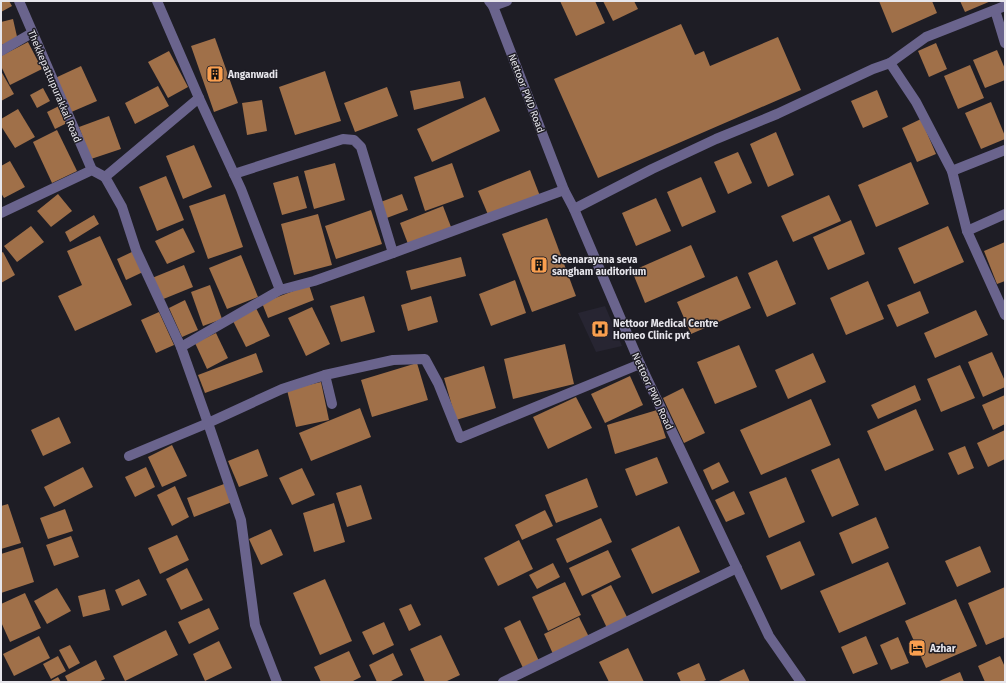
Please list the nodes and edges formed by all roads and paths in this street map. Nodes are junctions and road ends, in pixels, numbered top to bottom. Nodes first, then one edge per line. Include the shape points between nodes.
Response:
1 (19, 1) edge
2 (157, 1) edge
3 (508, 1) edge
4 (491, 4) edge
5 (1005, 6) edge
6 (995, 10) junction
7 (32, 33) junction
8 (1005, 43) edge
9 (1, 51) edge
10 (890, 63) junction
11 (199, 98) junction
12 (1005, 150) edge
13 (92, 170) junction
14 (952, 171) junction
15 (234, 174) junction
16 (105, 177) junction
17 (564, 190) junction
18 (574, 209) junction
19 (1, 213) edge
20 (1005, 214) edge
21 (967, 231) junction
22 (393, 254) junction
23 (280, 290) junction
24 (1005, 315) edge
25 (181, 347) junction
26 (640, 364) junction
27 (325, 375) junction
28 (332, 404) dead end
29 (208, 423) junction
30 (129, 456) dead end
31 (737, 568) junction
32 (276, 682) edge
33 (503, 682) edge
34 (801, 682) edge

1 - 7 street, Thekkepattupurakkal Road
2 - 11 street
3 - 4 street
4 - 17 street, Nettoor PWD Road
5 - 6 street
6 - 8 street
6 - 10 street via 926,37
7 - 9 street
7 - 13 street, Thekkepattupurakkal Road
10 - 14 street via 916,102
10 - 18 street via 716,139
11 - 15 street
11 - 16 street
12 - 14 street
13 - 16 street
13 - 19 street
14 - 21 street
15 - 22 street via 343,139 354,140 361,147
15 - 23 street
16 - 25 street via 122,207 136,250
17 - 18 street, Nettoor PWD Road
17 - 22 street
18 - 26 street, Nettoor PWD Road
20 - 21 street
21 - 24 street
22 - 23 street
23 - 25 street
25 - 29 street
26 - 27 street via 460,438 438,383 425,359 394,360
26 - 31 street, Nettoor PWD Road
27 - 28 street
27 - 29 street via 282,389
29 - 30 street
29 - 32 street via 241,520 255,625
31 - 33 street
31 - 34 street, Nettoor PWD Road via 769,636

